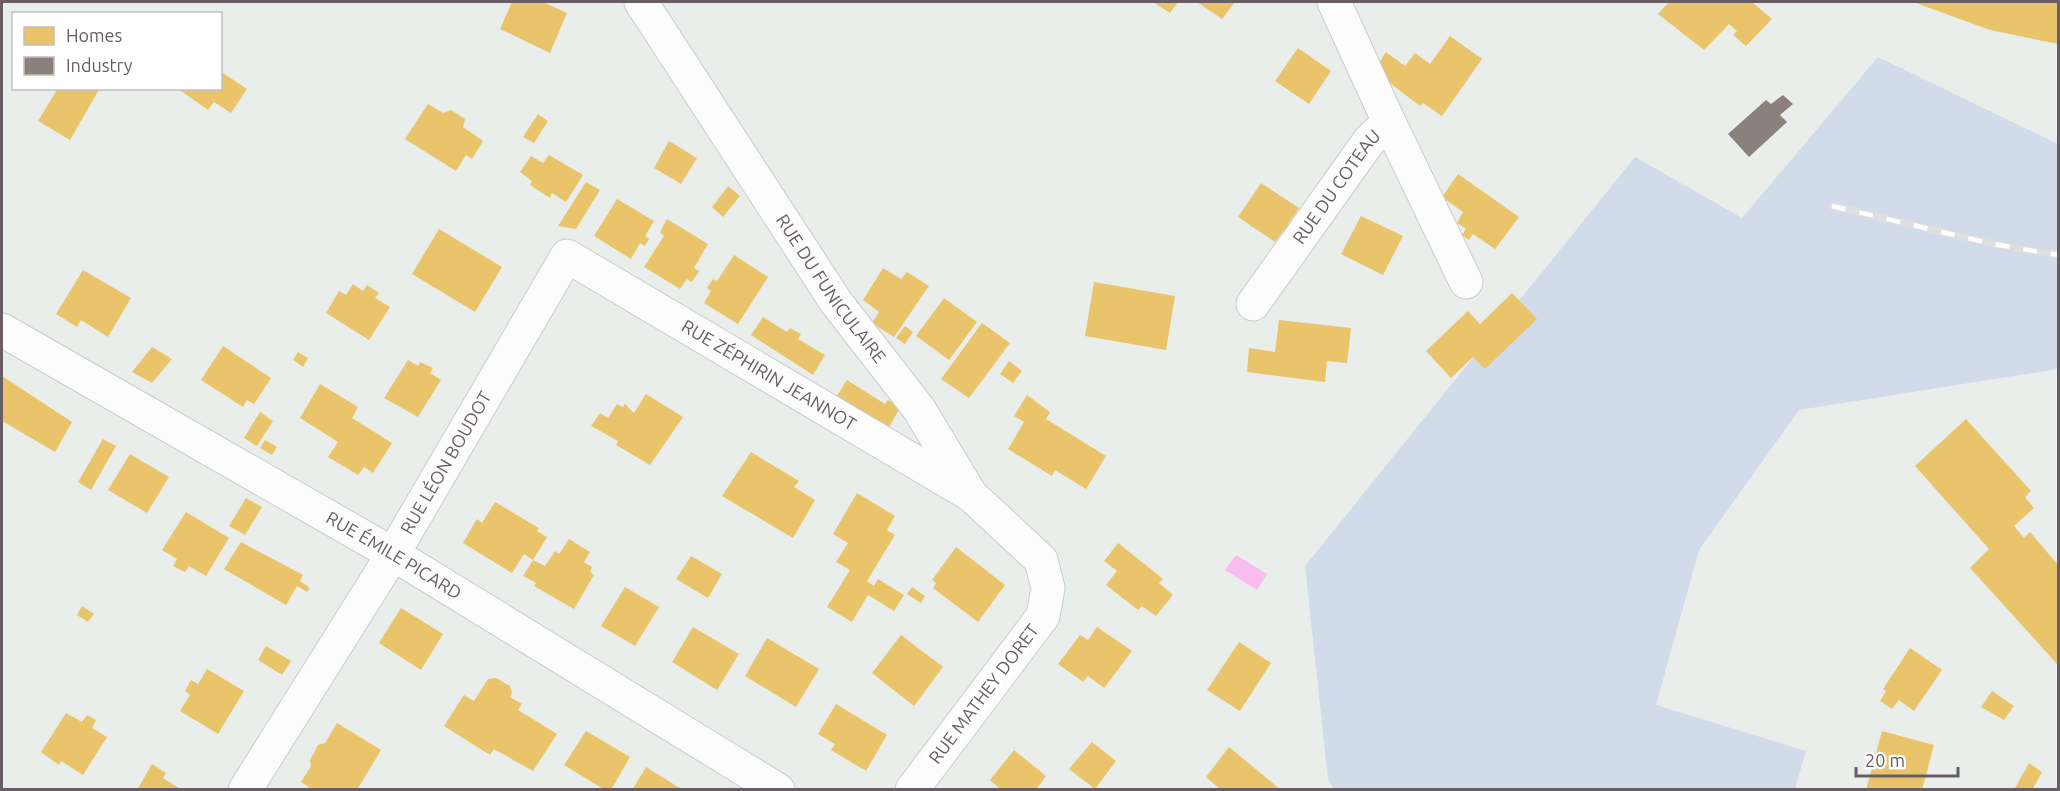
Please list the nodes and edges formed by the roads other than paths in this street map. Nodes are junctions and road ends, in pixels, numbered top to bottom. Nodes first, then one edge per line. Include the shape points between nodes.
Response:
1 (641, 2) edge
2 (1334, 2) edge
3 (1389, 122) junction
4 (567, 256) joint
5 (1466, 282) dead end
6 (1253, 304) dead end
7 (2, 330) edge
8 (971, 495) junction
9 (393, 554) junction
10 (1041, 560) joint
11 (245, 789) edge
12 (778, 789) edge
13 (912, 789) edge

1 - 8 street, RUE DU FUNICULAIRE via 836,302 919,409
2 - 3 street, RUE DU COTEAU
3 - 5 street
3 - 6 street, RUE DU COTEAU via 1369,141
4 - 8 street, RUE ZÉPHIRIN JEANNOT
4 - 9 street, RUE LÉON BOUDOT
7 - 9 street, RUE ÉMILE PICARD
8 - 10 street, RUE DU FUNICULAIRE
9 - 11 street, RUE LÉON BOUDOT
9 - 12 street, RUE ÉMILE PICARD
10 - 13 street, RUE MATHEY DORET via 1048,588 1043,616

